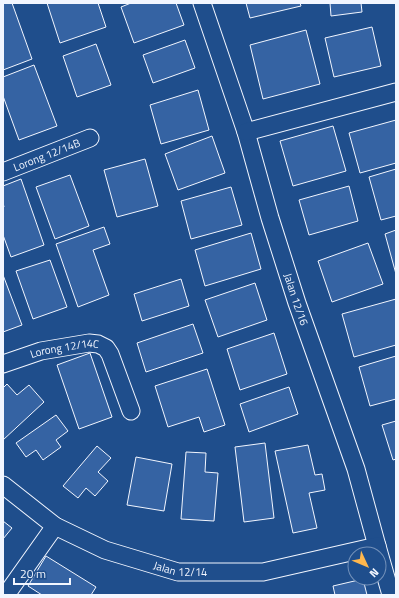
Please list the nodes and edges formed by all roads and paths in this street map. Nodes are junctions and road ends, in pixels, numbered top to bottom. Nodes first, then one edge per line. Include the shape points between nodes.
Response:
1 (202, 3) edge
2 (396, 92) edge
3 (246, 132) junction
4 (90, 138) dead end
5 (3, 172) edge
6 (3, 364) edge
7 (131, 411) dead end
8 (3, 485) edge
9 (55, 526) junction
10 (377, 546) edge
11 (347, 553) edge
12 (387, 581) edge
13 (6, 595) edge
14 (391, 595) edge

1 - 3 street, Jalan 12/16
2 - 3 street
3 - 10 street, Jalan 12/16 via 297,303 356,469
4 - 5 street, Lorong 12/14B
6 - 7 street, Lorong 12/14C via 41,351 89,343 98,344 106,348 110,354
8 - 9 street, Jalan 12/14
9 - 11 street, Jalan 12/14 via 104,550 178,572 263,572
9 - 13 street
12 - 14 street, Jalan 12/16

